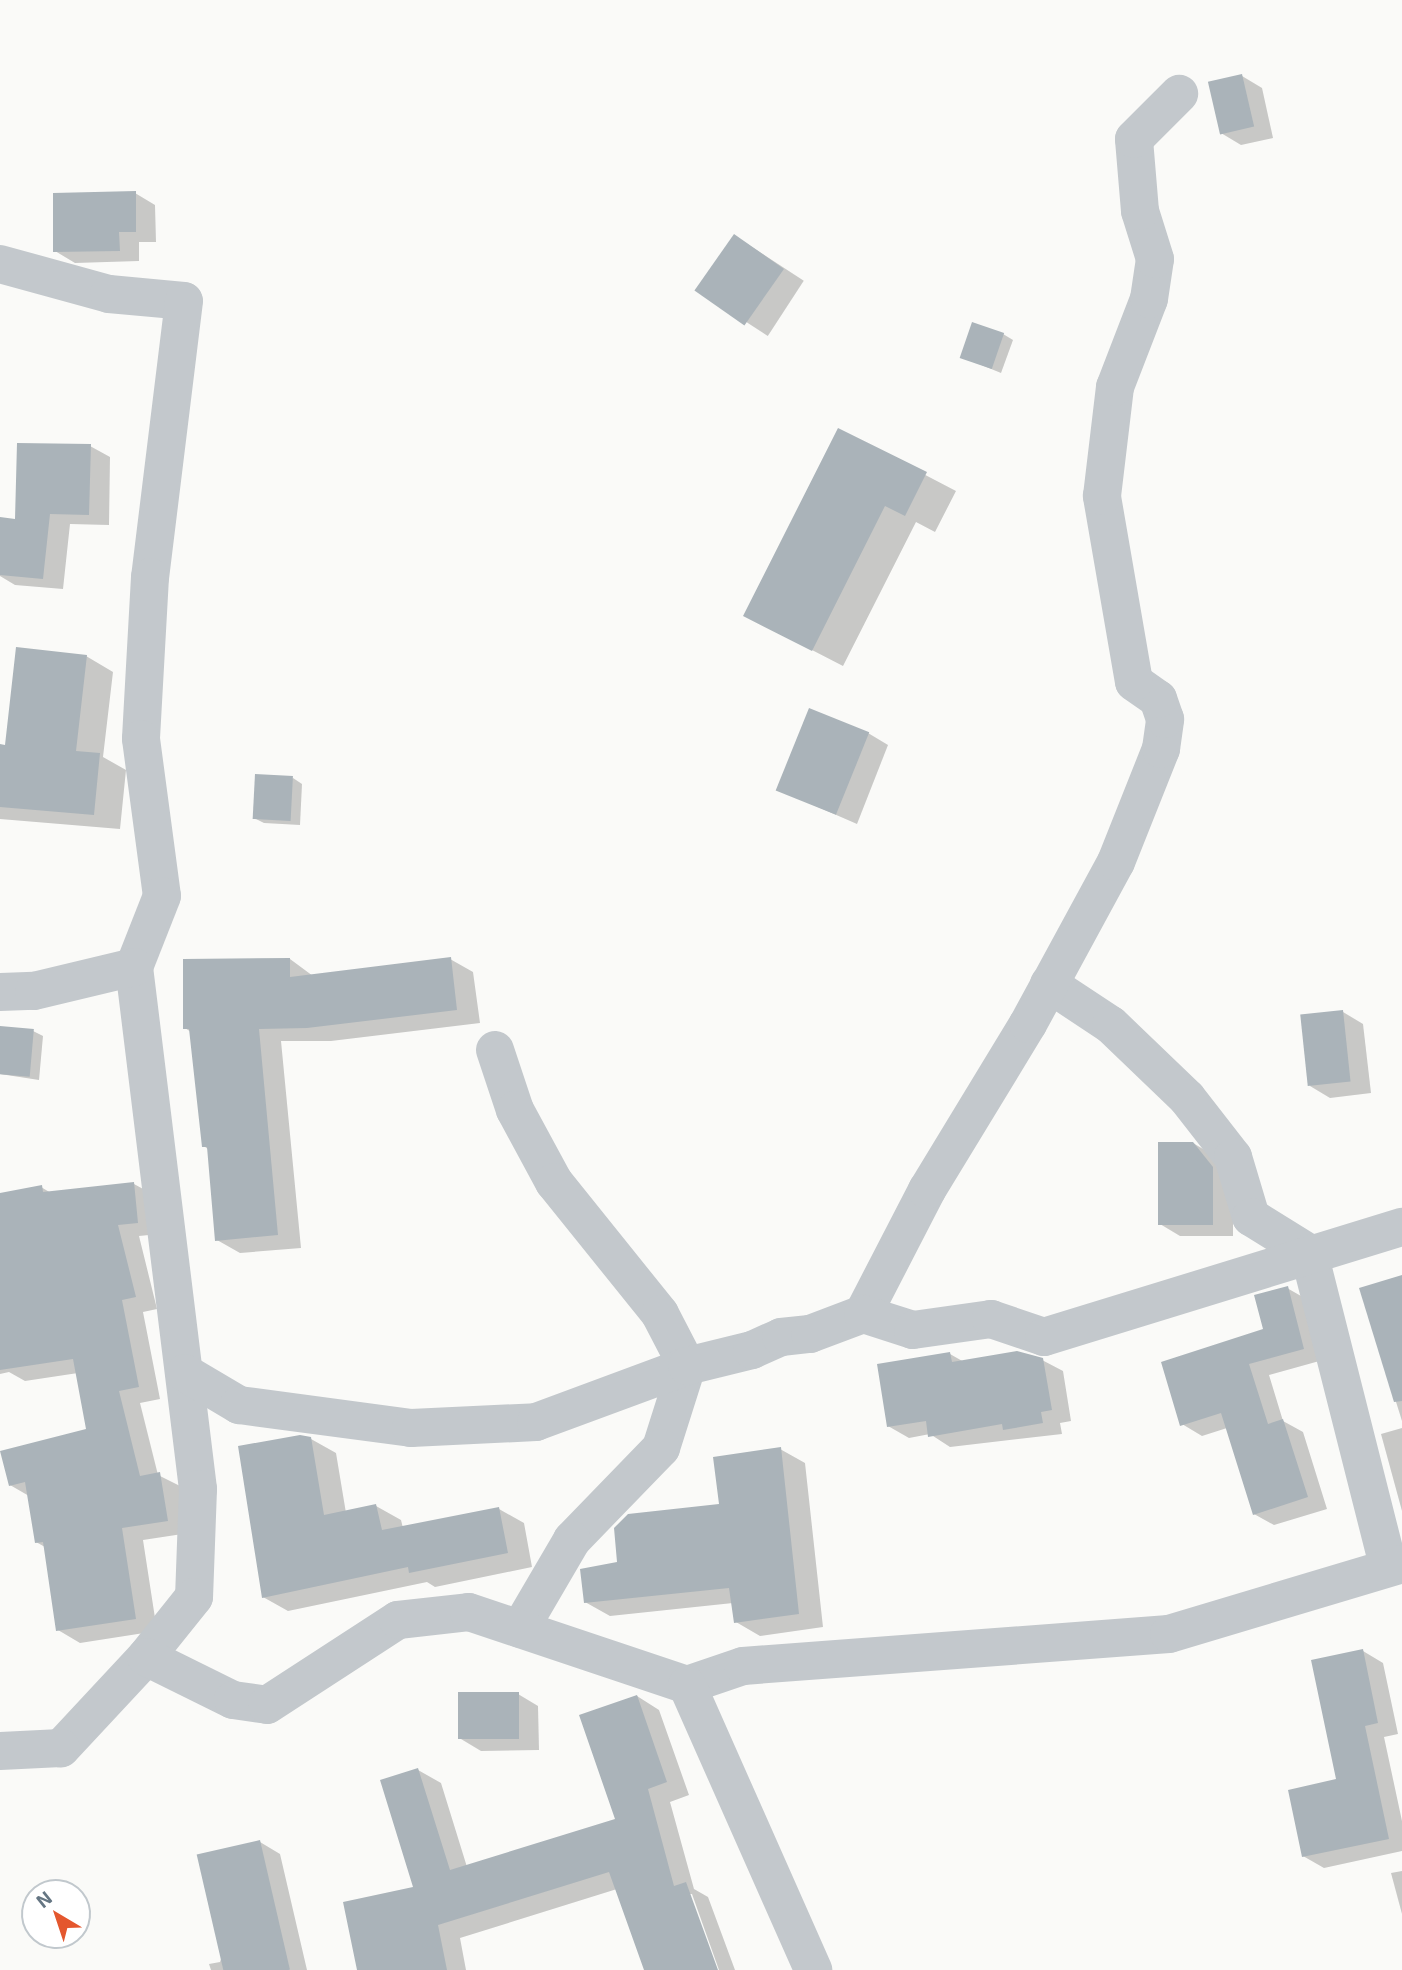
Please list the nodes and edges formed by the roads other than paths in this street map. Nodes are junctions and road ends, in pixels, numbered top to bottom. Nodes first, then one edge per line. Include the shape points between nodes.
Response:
1 (1179, 94) dead end
2 (0, 264) edge
3 (134, 967) junction
4 (1049, 984) junction
5 (0, 992) edge
6 (495, 1050) dead end
7 (1402, 1227) edge
8 (1309, 1253) junction
9 (863, 1314) junction
10 (687, 1366) junction
11 (185, 1373) junction
12 (1395, 1564) edge
13 (520, 1629) junction
14 (146, 1657) junction
15 (688, 1685) junction
16 (0, 1751) edge
17 (813, 1970) edge

1 - 4 street via 1134,138 1140,211 1155,259 1149,299 1115,387 1102,496 1134,682 1158,699 1166,719 1161,749 1116,862
2 - 3 street via 109,294 184,301 150,576 141,739 162,896
3 - 5 street via 34,991
3 - 11 street
4 - 8 street via 1111,1025 1187,1098 1233,1157 1251,1217
4 - 9 street via 927,1190
6 - 10 street via 515,1110 554,1182 660,1314
7 - 8 street
8 - 9 street via 1044,1338 991,1319 913,1330
8 - 12 street
9 - 10 street via 810,1334 780,1337 752,1350
10 - 11 street via 536,1422 411,1428 239,1405
10 - 13 street via 661,1448 572,1540
11 - 14 street via 198,1489 194,1597
12 - 15 street via 1169,1634 743,1666
13 - 14 street via 469,1612 398,1620 267,1705 233,1700
13 - 15 street
14 - 16 street via 61,1748
15 - 17 street

